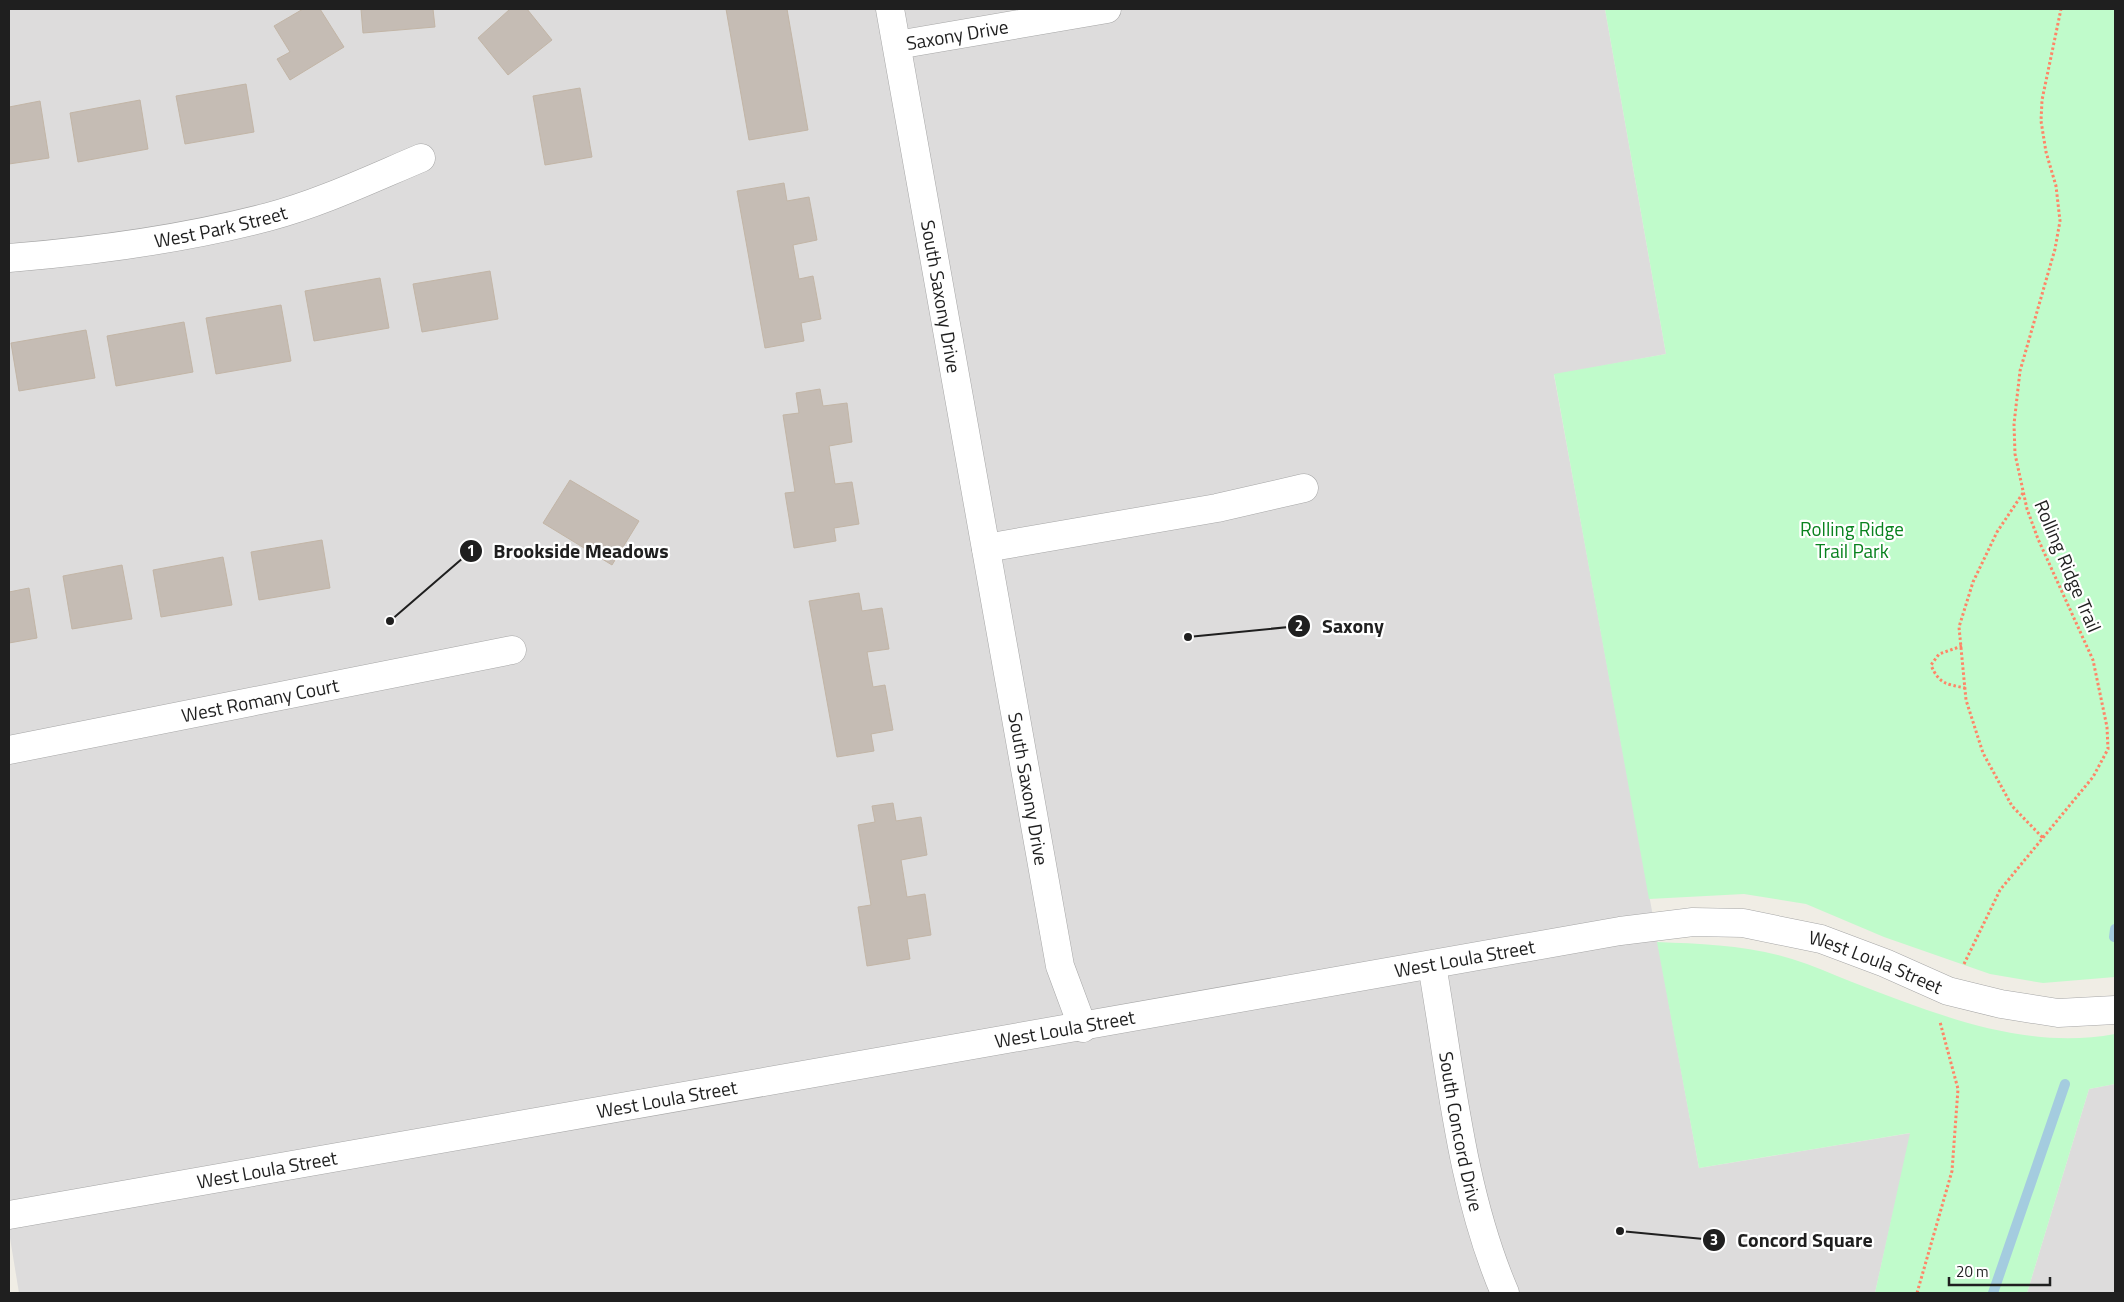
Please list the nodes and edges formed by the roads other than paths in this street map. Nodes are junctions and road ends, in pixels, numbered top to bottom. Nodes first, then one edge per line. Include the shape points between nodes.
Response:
1 (890, 9) edge
2 (1107, 9) edge
3 (897, 45) junction
4 (421, 158) dead end
5 (9, 258) edge
6 (1304, 488) dead end
7 (986, 548) junction
8 (512, 650) dead end
9 (9, 750) edge
10 (1432, 965) junction
11 (2115, 1010) edge
12 (1083, 1028) junction
13 (9, 1215) edge
14 (1504, 1293) edge

1 - 3 street, South Saxony Drive
2 - 3 street, Saxony Drive
3 - 7 street, South Saxony Drive
4 - 5 street, West Park Street via 269,217 173,237
6 - 7 street via 1217,508
7 - 12 street, South Saxony Drive via 1060,966
8 - 9 street, West Romany Court
10 - 11 street, West Loula Street via 1620,931 1693,922 1743,923 1821,939 1948,991 2001,1004 2058,1013
10 - 12 street, West Loula Street
10 - 14 street, South Concord Drive via 1465,1157 1489,1256
12 - 13 street, West Loula Street

